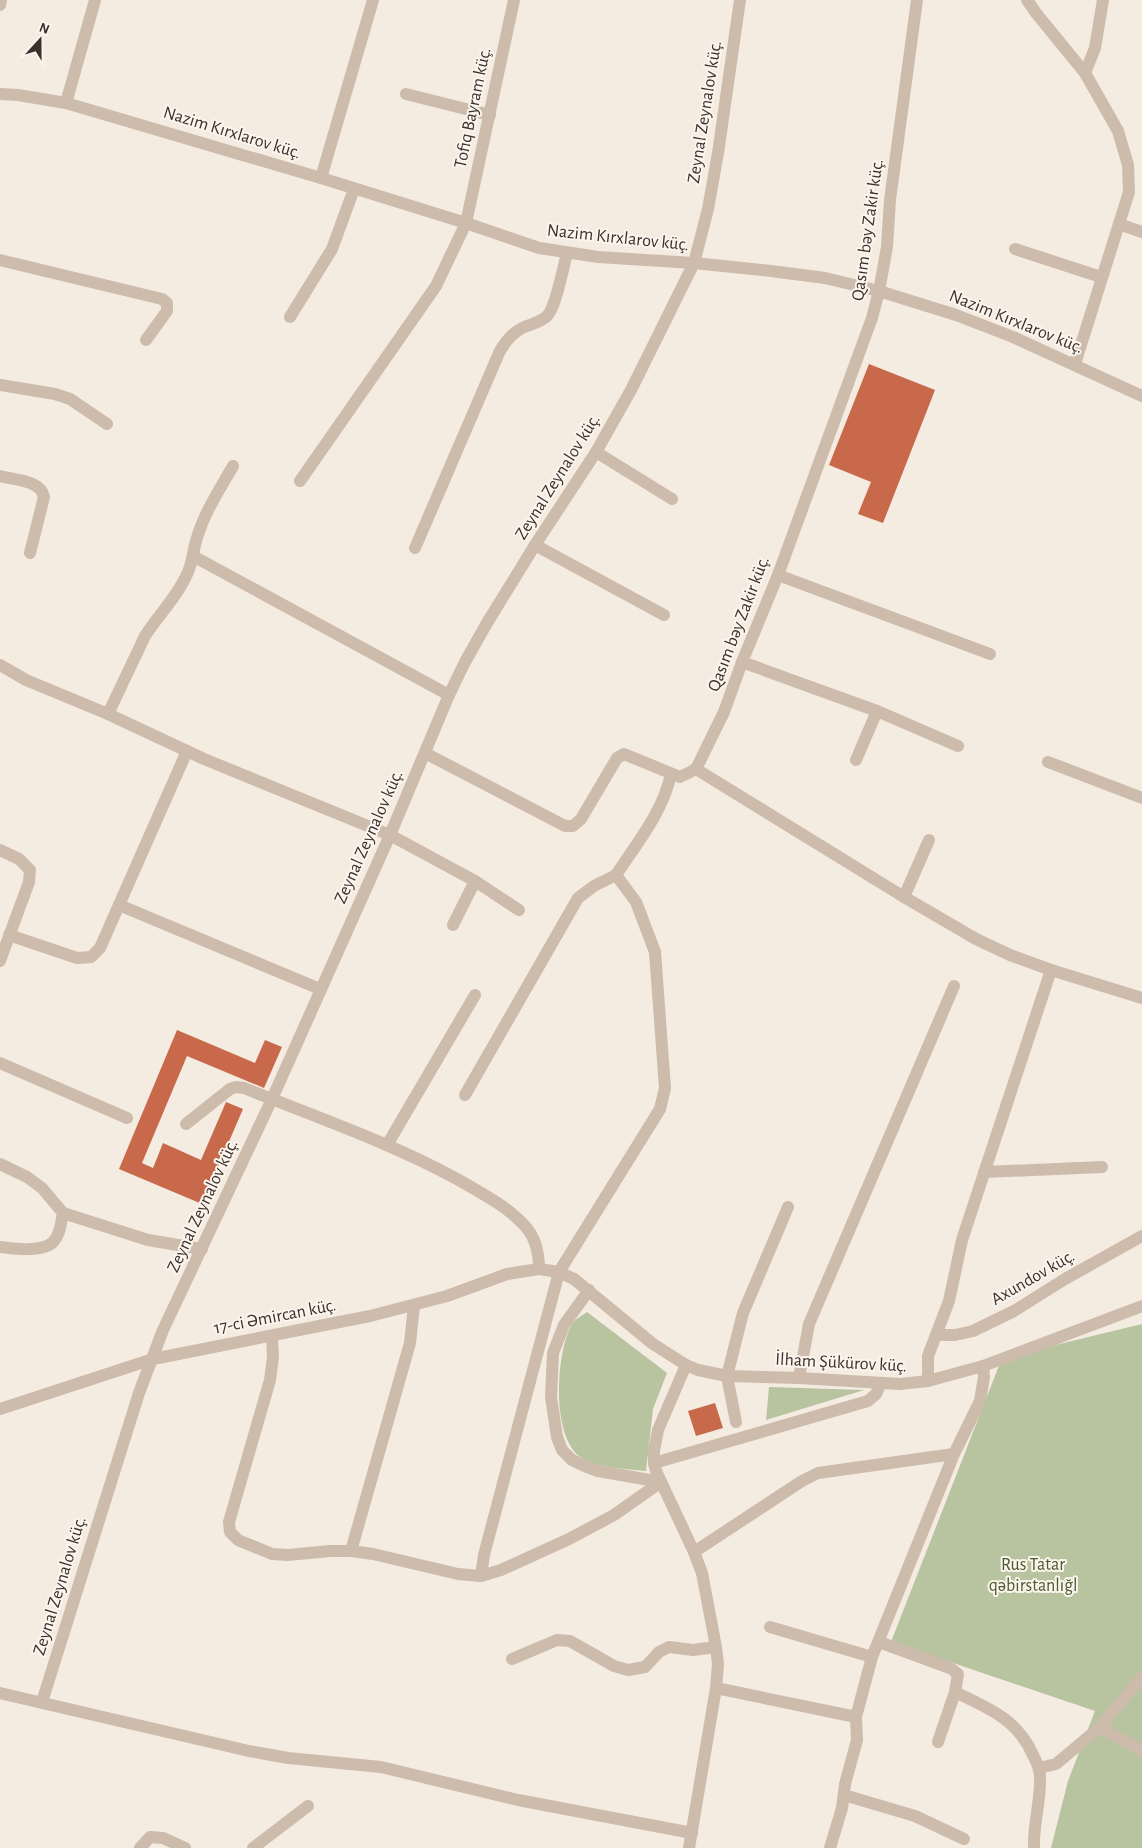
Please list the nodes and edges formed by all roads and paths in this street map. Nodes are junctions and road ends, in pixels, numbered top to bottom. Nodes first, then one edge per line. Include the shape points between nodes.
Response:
1 (1, 0) edge
2 (95, 0) edge
3 (373, 0) edge
4 (514, 0) edge
5 (740, 0) edge
6 (917, 0) edge
7 (1027, 0) edge
8 (1103, 0) edge
9 (0, 5) edge
10 (1085, 73) junction
11 (0, 94) edge
12 (406, 94) dead end
13 (66, 103) junction
14 (490, 116) junction
15 (321, 178) junction
16 (354, 189) junction
17 (466, 223) junction
18 (1119, 224) junction
19 (1142, 232) edge
20 (1015, 249) dead end
21 (567, 253) junction
22 (0, 260) edge
23 (694, 263) junction
24 (1101, 277) junction
25 (879, 290) junction
26 (290, 317) dead end
27 (146, 340) dead end
28 (1075, 364) junction
29 (0, 385) edge
30 (1142, 396) edge
31 (107, 424) dead end
32 (596, 452) junction
33 (233, 466) dead end
34 (0, 476) edge
35 (300, 481) dead end
36 (672, 499) dead end
37 (535, 545) junction
38 (415, 548) dead end
39 (30, 553) dead end
40 (194, 556) junction
41 (778, 575) junction
42 (664, 615) dead end
43 (990, 654) dead end
44 (742, 662) junction
45 (0, 665) edge
46 (449, 695) junction
47 (877, 711) junction
48 (108, 714) junction
49 (958, 746) dead end
50 (187, 751) junction
51 (425, 753) junction
52 (856, 760) dead end
53 (1048, 762) dead end
54 (696, 769) junction
55 (671, 774) junction
56 (1142, 798) edge
57 (390, 835) junction
58 (928, 840) dead end
59 (0, 850) edge
60 (616, 874) junction
61 (475, 881) junction
62 (904, 897) junction
63 (119, 905) junction
64 (519, 910) dead end
65 (452, 926) dead end
66 (9, 935) junction
67 (0, 961) edge
68 (1051, 970) junction
69 (954, 986) dead end
70 (320, 989) junction
71 (475, 995) dead end
72 (1142, 998) edge
73 (0, 1064) edge
74 (465, 1095) dead end
75 (272, 1099) junction
76 (127, 1118) dead end
77 (186, 1124) dead end
78 (387, 1145) junction
79 (0, 1164) edge
80 (1102, 1167) dead end
81 (984, 1172) junction
82 (788, 1207) dead end
83 (63, 1213) junction
84 (1142, 1236) edge
85 (0, 1247) edge
86 (202, 1249) junction
87 (539, 1269) junction
88 (559, 1272) junction
89 (589, 1290) junction
90 (414, 1306) junction
91 (1142, 1306) edge
92 (936, 1335) junction
93 (272, 1336) junction
94 (153, 1359) junction
95 (686, 1365) junction
96 (983, 1366) junction
97 (728, 1376) junction
98 (799, 1378) junction
99 (928, 1382) junction
100 (881, 1383) junction
101 (0, 1409) edge
102 (736, 1422) dead end
103 (954, 1454) junction
104 (654, 1462) junction
105 (661, 1482) junction
106 (351, 1551) junction
107 (694, 1552) junction
108 (481, 1576) junction
109 (770, 1627) dead end
110 (879, 1642) junction
111 (716, 1647) junction
112 (872, 1657) junction
113 (512, 1659) dead end
114 (1142, 1677) edge
115 (716, 1688) junction
116 (955, 1692) junction
117 (0, 1693) edge
118 (42, 1702) junction
119 (856, 1717) junction
120 (1100, 1727) junction
121 (938, 1742) dead end
122 (1142, 1751) edge
123 (1039, 1768) junction
124 (844, 1795) junction
125 (308, 1806) dead end
126 (692, 1833) junction
127 (964, 1839) dead end
128 (140, 1848) edge
129 (185, 1848) edge
130 (253, 1848) edge
131 (689, 1848) edge
132 (830, 1848) edge
133 (1034, 1848) edge

1 - 9 street
2 - 13 street
3 - 15 street
4 - 14 street, Tofiq Bayram küç.
5 - 23 street, Zeynal Zeynalov küç. via 711,191
6 - 25 street, Qasım bəy Zakir küç.
7 - 10 street
8 - 10 street via 1094,48
10 - 18 street via 1118,131 1128,166 1129,192
11 - 13 street, Nazim Kırxlarov küç.
12 - 14 street
13 - 15 street, Nazim Kırxlarov küç.
14 - 17 street, Tofiq Bayram küç.
15 - 16 street, Nazim Kırxlarov küç.
16 - 17 street, Nazim Kırxlarov küç.
16 - 26 street via 332,249
17 - 21 street, Nazim Kırxlarov küç. via 532,246
17 - 35 street, Tofiq Bayram küç. via 436,286
18 - 19 street
18 - 24 street
20 - 24 street
21 - 23 street, Nazim Kırxlarov küç.
21 - 38 street via 548,315 520,329 505,342 499,353
22 - 27 street via 162,299 168,303 167,310
23 - 25 street, Nazim Kırxlarov küç. via 825,278
23 - 32 street, Zeynal Zeynalov küç. via 631,390
24 - 28 street
25 - 28 street, Nazim Kırxlarov küç. via 956,315
25 - 41 street, Qasım bəy Zakir küç. via 872,318
28 - 30 street, Nazim Kırxlarov küç.
29 - 31 street via 70,399
32 - 36 street
32 - 37 street, Zeynal Zeynalov küç.
33 - 40 street via 203,521
34 - 39 street via 36,484 43,490
37 - 42 street
37 - 46 street, Zeynal Zeynalov küç. via 487,623
40 - 46 street
40 - 48 street via 166,608 145,636
41 - 43 street
41 - 44 street, Qasım bəy Zakir küç.
44 - 47 street
44 - 54 street, Qasım bəy Zakir küç. via 724,712
45 - 48 street via 26,680
46 - 51 street, Zeynal Zeynalov küç.
47 - 49 street
47 - 52 street
48 - 50 street
50 - 57 street
50 - 63 street
51 - 55 street via 565,826 573,826 581,819 617,758 624,754
51 - 57 street, Zeynal Zeynalov küç.
53 - 56 street
54 - 55 street via 680,777
54 - 62 street
55 - 60 street via 661,806
57 - 61 street
57 - 70 street, Zeynal Zeynalov küç.
58 - 62 street
59 - 66 street via 30,870 29,882
60 - 74 street via 578,898
60 - 88 street via 636,902 655,952 665,1088 660,1109
61 - 64 street
61 - 65 street
62 - 68 street via 1010,955
63 - 66 street via 100,948 90,957 78,958
63 - 70 street
66 - 67 street
68 - 72 street
68 - 81 street
69 - 98 street via 809,1324
70 - 75 street, Zeynal Zeynalov küç.
71 - 78 street
73 - 76 street
75 - 77 street via 236,1086
75 - 78 street
75 - 86 street, Zeynal Zeynalov küç.
78 - 87 street via 429,1164 510,1212 535,1241
79 - 83 street via 42,1188
80 - 81 street
81 - 92 street via 962,1240 949,1301
82 - 97 street via 742,1313
83 - 85 street via 58,1234 51,1245 38,1249
83 - 86 street via 148,1240
84 - 92 street, Axundov küç. via 1014,1311 973,1331
86 - 94 street, Zeynal Zeynalov küç. via 163,1330
87 - 88 street, 17-ci Əmircan küç.
87 - 90 street, 17-ci Əmircan küç. via 507,1274
88 - 89 street, İlham Şükürov küç.
88 - 108 street
89 - 95 street, İlham Şükürov küç. via 653,1344
89 - 105 street via 564,1325 554,1353 552,1397 557,1437 562,1450 572,1460 587,1467
90 - 93 street, 17-ci Əmircan küç.
90 - 106 street via 410,1343
91 - 96 street, İlham Şükürov küç.
92 - 99 street via 928,1356
93 - 94 street, 17-ci Əmircan küç.
93 - 106 street via 270,1380 229,1522 230,1532 238,1540 272,1554 288,1556 330,1550
94 - 101 street, 17-ci Əmircan küç.
94 - 118 street, Zeynal Zeynalov küç. via 139,1393
95 - 97 street, İlham Şükürov küç.
95 - 104 street via 658,1430
96 - 99 street, İlham Şükürov küç.
96 - 103 street via 980,1401
97 - 98 street, İlham Şükürov küç.
97 - 102 street
98 - 100 street, İlham Şükürov küç.
99 - 100 street, İlham Şükürov küç.
100 - 104 street via 868,1401
103 - 107 street via 818,1473
103 - 110 street
104 - 105 street
105 - 107 street
105 - 108 street via 614,1515 569,1539
106 - 108 street
107 - 111 street via 702,1573
109 - 112 street
110 - 112 street
110 - 116 street via 950,1668 958,1674
111 - 113 street via 693,1650 669,1647 659,1652 645,1667 628,1670 614,1666 570,1640 557,1640
111 - 115 street
112 - 119 street
114 - 120 street
115 - 119 street
115 - 126 street
116 - 121 street
116 - 123 street via 987,1707 1015,1726 1026,1739
117 - 118 street
118 - 126 street via 259,1753 381,1767 518,1800
119 - 124 street via 857,1740
120 - 122 street
120 - 123 street via 1056,1764
123 - 133 street
124 - 127 street via 915,1816
124 - 132 street
125 - 130 street
126 - 131 street
128 - 129 street via 150,1837 163,1838

